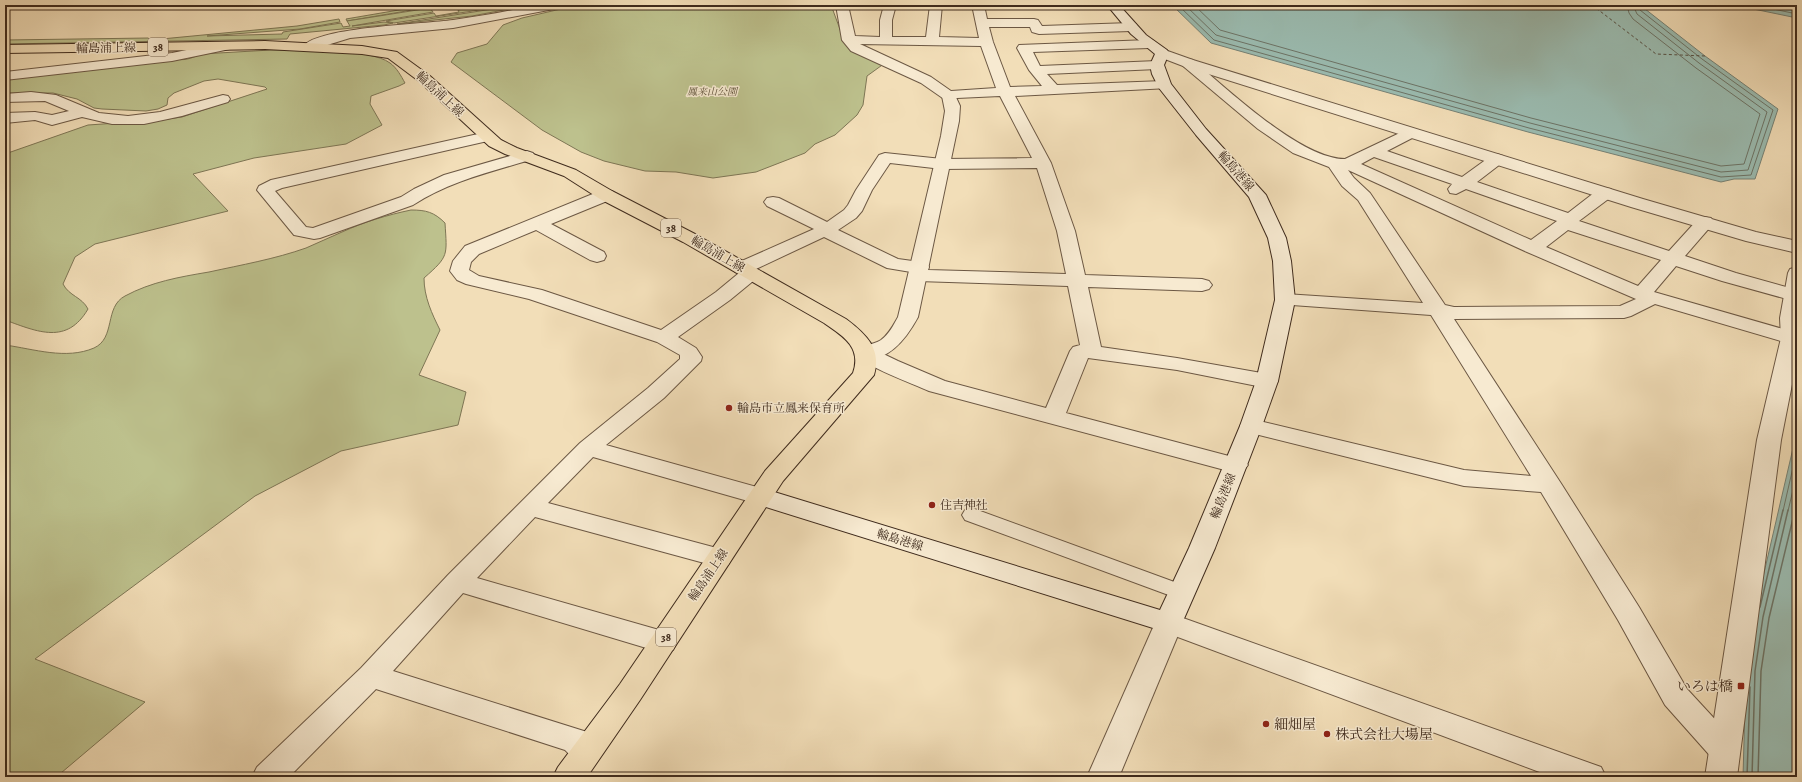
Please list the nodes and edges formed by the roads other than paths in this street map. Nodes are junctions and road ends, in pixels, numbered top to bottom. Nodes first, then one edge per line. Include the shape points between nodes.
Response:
1 (554, 5) edge
2 (842, 5) edge
3 (890, 5) edge
4 (936, 5) edge
5 (978, 5) edge
6 (1112, 5) edge
7 (982, 23) junction
8 (1132, 27) junction
9 (849, 40) junction
10 (886, 41) junction
11 (932, 41) junction
12 (986, 42) junction
13 (225, 46) junction
14 (311, 46) junction
15 (5, 49) edge
16 (1156, 54) junction
17 (1188, 63) junction
18 (1036, 70) junction
19 (5, 76) edge
20 (1164, 85) junction
21 (1053, 90) junction
22 (1006, 93) junction
23 (948, 96) junction
24 (5, 98) edge
25 (223, 99) dead end
26 (82, 112) junction
27 (5, 118) edge
28 (1411, 133) junction
29 (487, 137) junction
30 (1372, 151) junction
31 (527, 156) junction
32 (1497, 159) junction
33 (1043, 163) junction
34 (942, 164) junction
35 (1341, 164) junction
36 (1466, 183) junction
37 (1605, 193) junction
38 (606, 194) junction
39 (773, 202) dead end
40 (1435, 203) junction
41 (1567, 221) junction
42 (1705, 222) junction
43 (536, 223) junction
44 (828, 229) junction
45 (1797, 247) edge
46 (1533, 248) junction
47 (598, 256) dead end
48 (1672, 259) junction
49 (746, 271) junction
50 (919, 271) junction
51 (1078, 280) junction
52 (1795, 284) edge
53 (1202, 285) dead end
54 (1646, 296) junction
55 (1285, 300) junction
56 (1440, 310) junction
57 (664, 338) junction
58 (1792, 338) junction
59 (1092, 352) junction
60 (866, 353) junction
61 (1267, 382) junction
62 (1053, 417) junction
63 (1251, 426) junction
64 (588, 448) junction
65 (1236, 465) junction
66 (1550, 485) junction
67 (762, 497) junction
68 (530, 507) junction
69 (972, 514) dead end
70 (719, 558) junction
71 (457, 582) junction
72 (1181, 592) junction
73 (1169, 623) junction
74 (663, 642) junction
75 (371, 676) junction
76 (1724, 750) junction
77 (587, 751) junction
78 (268, 777) edge
79 (569, 777) edge
80 (1103, 777) edge
81 (1590, 777) edge
82 (1721, 777) edge

1 - 14 street via 426,28 350,34 333,37
2 - 9 street
3 - 10 street via 886,20
4 - 11 street
5 - 7 street
6 - 8 street, 輪島港線
7 - 8 street via 1033,17 1039,30
7 - 12 street
8 - 16 street, 輪島港線
9 - 10 street
9 - 23 street via 856,48 926,80
10 - 11 street
11 - 12 street
12 - 22 street
13 - 14 main road, 輪島浦上線 / 38
13 - 15 main road, 輪島浦上線 / 38
13 - 19 street via 172,57
14 - 29 main road, 輪島浦上線 / 38 via 375,52 397,58 425,79
16 - 17 street
16 - 18 street
16 - 18 street via 1024,48
16 - 20 street, 輪島港線 via 1159,74
17 - 28 street
17 - 35 street via 1263,126 1299,150
18 - 21 street
20 - 21 street
20 - 55 street, 輪島港線 via 1200,132 1257,195 1277,238 1282,261
21 - 22 street
22 - 23 street
22 - 33 street
23 - 34 street via 953,110
24 - 26 street via 55,99
25 - 26 street via 181,112 139,119 106,118
26 - 27 street via 52,120 35,116
28 - 30 street
28 - 32 street
29 - 31 main road, 輪島浦上線 / 38 via 511,151
29 - 31 street via 277,184 265,190 300,231 314,234 408,201 419,192 459,176
30 - 35 street
30 - 36 street
31 - 38 main road, 輪島浦上線 / 38 via 570,173
32 - 36 street
32 - 37 street
33 - 34 street
33 - 51 street via 1066,231
34 - 44 street via 885,158 853,211
34 - 50 street
35 - 40 street
35 - 56 street via 1348,182 1364,196
36 - 40 street
36 - 41 street
37 - 41 street
37 - 42 street
38 - 43 street
38 - 49 main road, 輪島浦上線 / 38
39 - 44 street
40 - 46 street
41 - 46 street
41 - 48 street
42 - 45 street via 1752,237
42 - 48 street
43 - 47 street
43 - 57 street via 472,250 462,261 459,271 473,280 535,294
44 - 49 street
44 - 50 street via 831,234 894,264
46 - 54 street
48 - 52 street via 1729,277
48 - 54 street
49 - 57 street via 723,296
49 - 60 main road, 輪島浦上線 / 38 via 845,328 857,339
50 - 51 street
50 - 60 street via 908,318 900,332 882,349
51 - 53 street
51 - 59 street
52 - 58 street via 1790,318
54 - 56 street via 1624,312 1454,313
54 - 58 street
55 - 56 street
55 - 61 street, 輪島港線
56 - 66 street
57 - 64 street via 689,352 690,362
58 - 76 street via 1769,440
59 - 61 street via 1177,364
59 - 62 street via 1080,351
60 - 62 street via 937,386
60 - 67 main road, 輪島浦上線 / 38 via 866,369 863,375 774,477
61 - 63 street, 輪島港線
62 - 65 street
63 - 65 street, 輪島港線
63 - 66 street via 1464,478
64 - 67 street, 輪島港線
64 - 68 street
65 - 72 street, 輪島港線
66 - 76 street via 1676,697
67 - 70 main road, 輪島浦上線 / 38
67 - 73 street, 輪島港線
68 - 70 street
68 - 71 street
69 - 72 street
70 - 74 main road, 輪島浦上線 / 38
71 - 74 street
71 - 75 street
72 - 73 street, 輪島港線
73 - 80 street
73 - 81 street
74 - 77 main road, 輪島浦上線 / 38
75 - 77 street via 576,741
75 - 78 street
76 - 82 street
77 - 79 main road, 輪島浦上線 / 38

